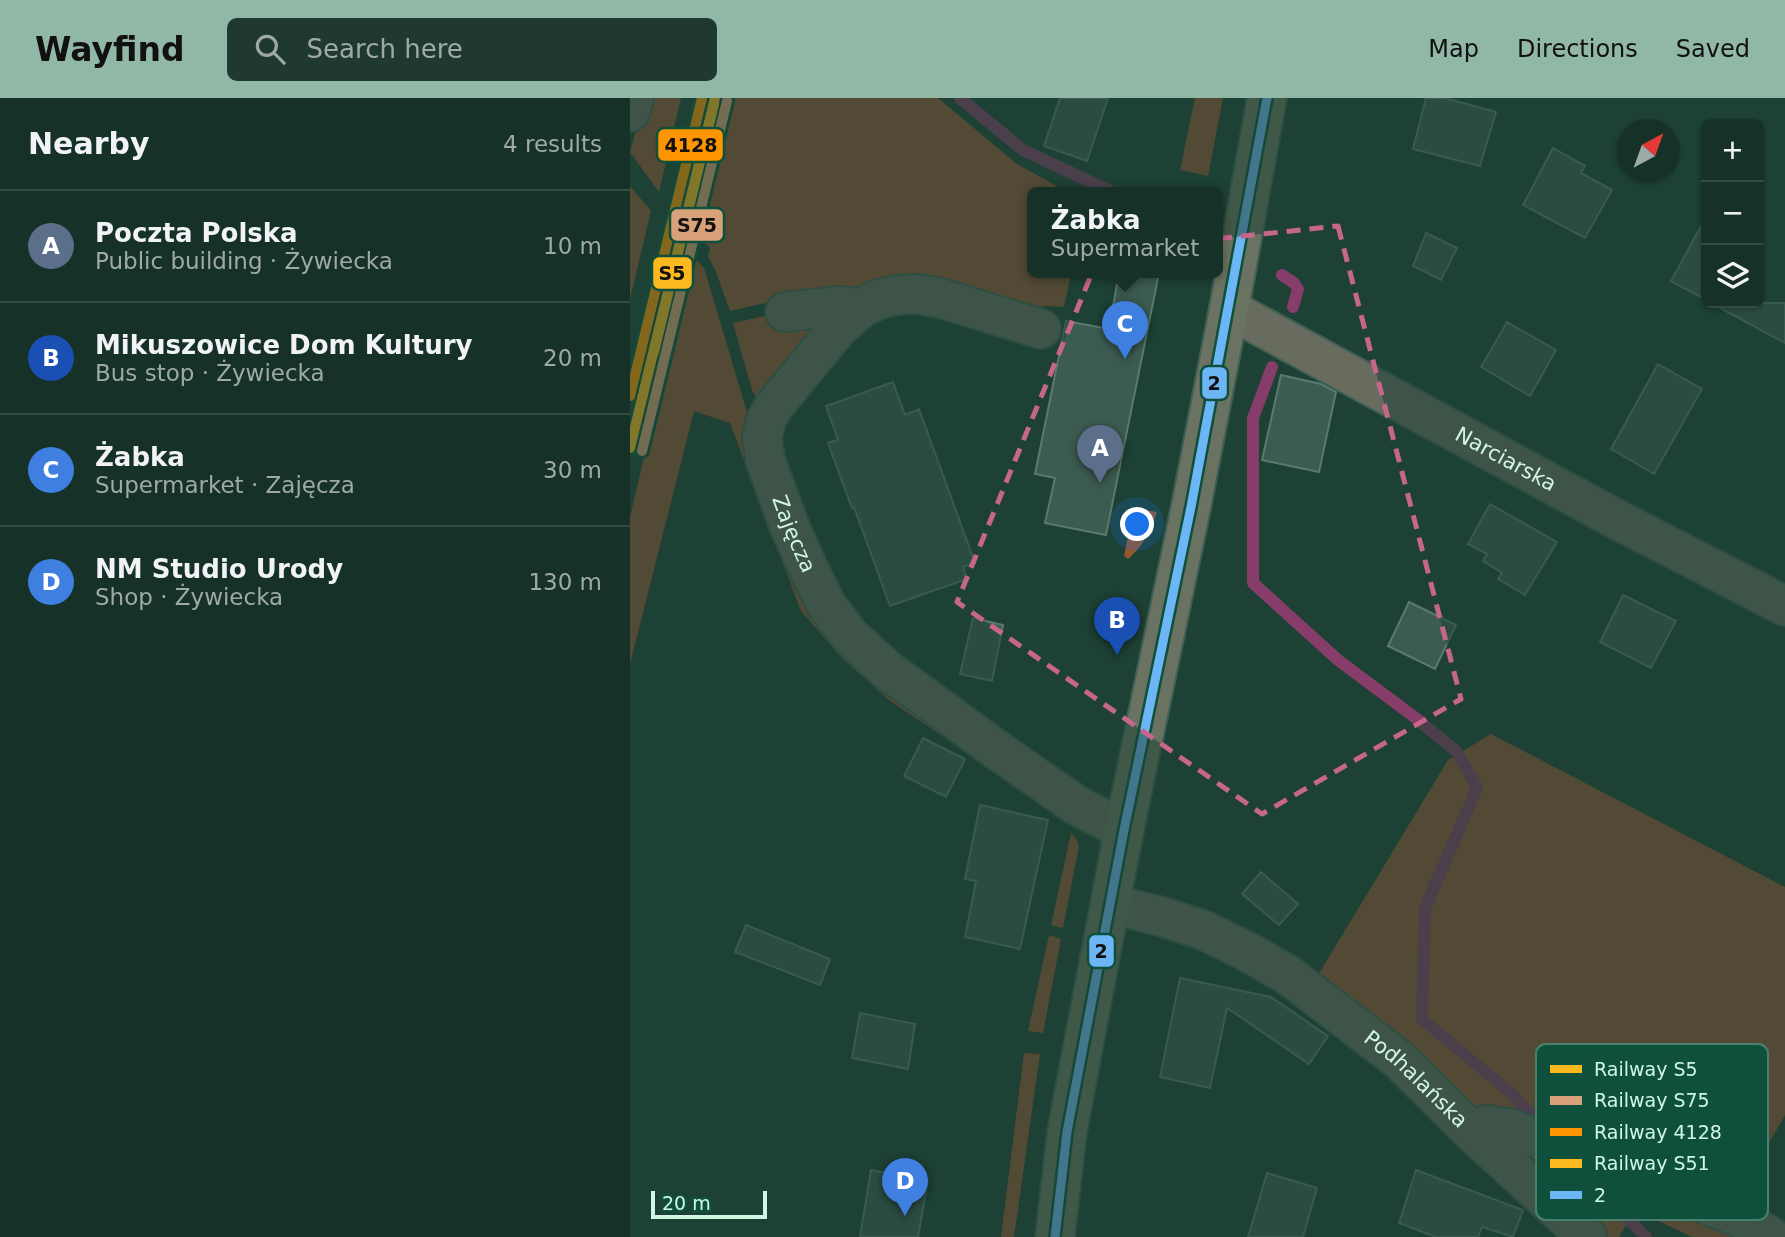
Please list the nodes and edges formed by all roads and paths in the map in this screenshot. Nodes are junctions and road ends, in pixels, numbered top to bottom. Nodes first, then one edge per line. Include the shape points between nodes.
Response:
1 (634, 98) edge
2 (1267, 98) edge
3 (630, 111) edge
4 (861, 308) junction
5 (1229, 309) junction
6 (785, 313) dead end
7 (1041, 329) dead end
8 (1785, 606) edge
9 (1124, 830) junction
10 (1111, 904) junction
11 (1471, 1131) junction
12 (1536, 1138) edge
13 (1536, 1190) edge
14 (1568, 1220) edge
15 (1743, 1220) edge
16 (1055, 1237) edge
17 (1587, 1237) edge
18 (1771, 1237) edge

1 - 3 street
2 - 5 main road
4 - 6 street via 838,306
4 - 7 street, Zajęcza via 879,299 918,294
4 - 9 street, Zajęcza via 839,327 775,405 762,437 765,459 809,570 850,636 993,757
5 - 8 street, Narciarska
5 - 9 main road
9 - 10 main road
10 - 11 street, Podhalańska via 1203,930 1287,975 1398,1059
10 - 16 main road via 1067,1132
11 - 12 street, Podhalańska via 1488,1125
11 - 13 street
14 - 17 street
15 - 18 street, Podhalańska

